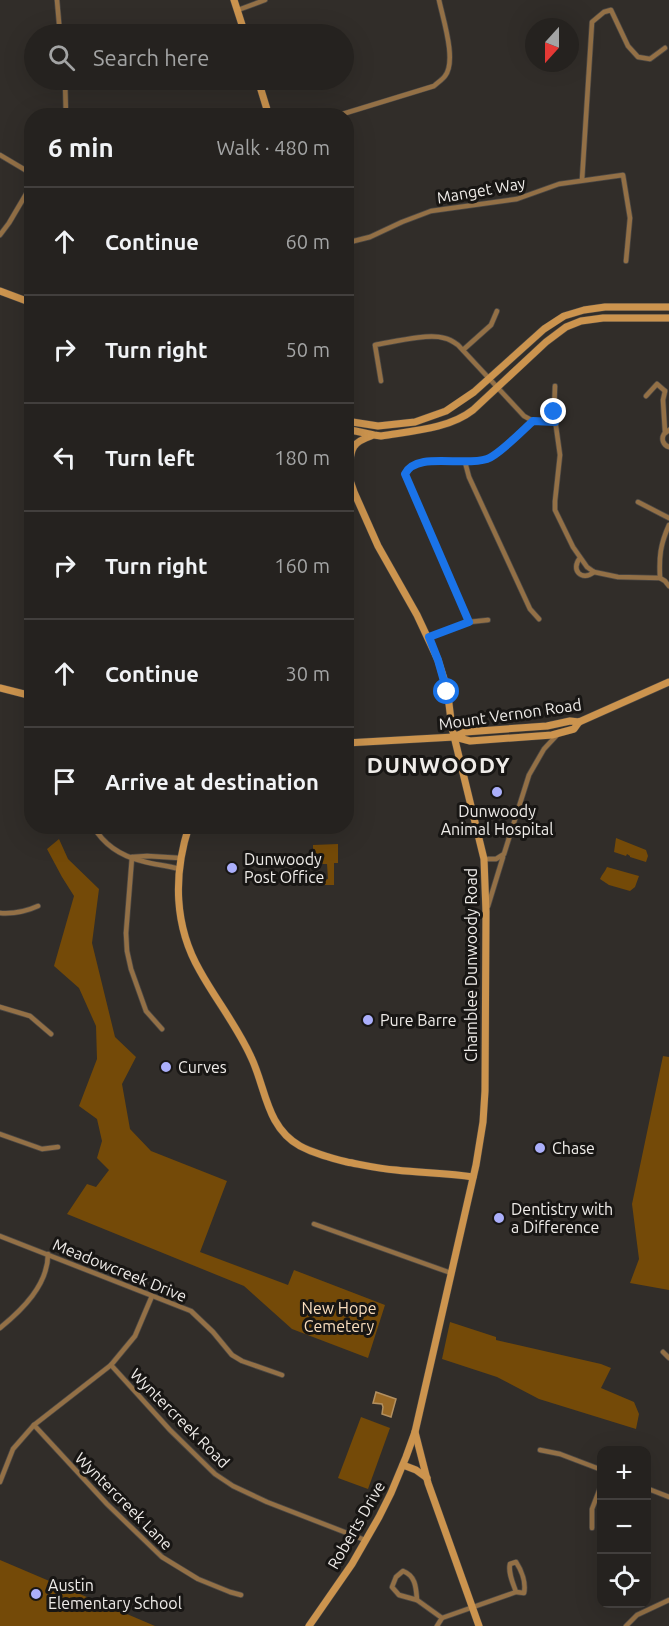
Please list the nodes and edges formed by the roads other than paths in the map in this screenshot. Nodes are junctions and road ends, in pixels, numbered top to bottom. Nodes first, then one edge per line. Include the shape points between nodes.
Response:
1 (57, 0) edge
2 (234, 0) edge
3 (265, 0) edge
4 (439, 0) edge
5 (238, 10) junction
6 (59, 24) edge
7 (242, 24) edge
8 (665, 48) dead end
9 (65, 90) edge
10 (261, 90) edge
11 (66, 108) edge
12 (267, 108) edge
13 (354, 110) edge
14 (0, 155) edge
15 (24, 169) edge
16 (582, 180) junction
17 (24, 198) edge
18 (0, 235) edge
19 (354, 241) edge
20 (626, 261) dead end
21 (0, 291) edge
22 (24, 300) edge
23 (669, 307) edge
24 (496, 311) dead end
25 (669, 318) edge
26 (463, 350) junction
27 (488, 378) junction
28 (381, 381) dead end
29 (555, 386) dead end
30 (498, 387) junction
31 (667, 391) edge
32 (646, 396) dead end
33 (533, 421) junction
34 (354, 422) edge
35 (555, 422) junction
36 (354, 431) edge
37 (667, 431) edge
38 (374, 435) junction
39 (354, 446) edge
40 (669, 447) edge
41 (465, 462) junction
42 (354, 491) edge
43 (638, 502) dead end
44 (669, 518) edge
45 (669, 525) edge
46 (580, 558) junction
47 (594, 572) junction
48 (660, 578) junction
49 (669, 586) edge
50 (539, 619) dead end
51 (488, 620) dead end
52 (469, 622) junction
53 (429, 637) junction
54 (669, 682) edge
55 (0, 688) edge
56 (24, 694) edge
57 (579, 722) junction
58 (558, 734) junction
59 (535, 736) junction
60 (454, 737) junction
61 (354, 743) edge
62 (544, 749) junction
63 (98, 834) edge
64 (187, 834) edge
65 (504, 854) junction
66 (132, 857) junction
67 (180, 858) junction
68 (484, 860) junction
69 (179, 869) junction
70 (38, 906) dead end
71 (486, 912) junction
72 (0, 913) edge
73 (0, 1007) edge
74 (162, 1029) dead end
75 (51, 1034) dead end
76 (0, 1134) edge
77 (58, 1148) dead end
78 (473, 1177) junction
79 (314, 1224) dead end
80 (0, 1236) edge
81 (48, 1254) junction
82 (452, 1273) junction
83 (152, 1296) junction
84 (0, 1328) edge
85 (663, 1352) dead end
86 (669, 1358) edge
87 (111, 1365) junction
88 (282, 1375) dead end
89 (34, 1425) junction
90 (415, 1432) junction
91 (540, 1450) dead end
92 (403, 1465) junction
93 (597, 1468) edge
94 (427, 1478) junction
95 (0, 1482) edge
96 (651, 1490) edge
97 (597, 1496) edge
98 (669, 1497) edge
99 (592, 1528) dead end
100 (365, 1540) junction
101 (516, 1592) junction
102 (241, 1595) dead end
103 (417, 1600) junction
104 (669, 1600) edge
105 (472, 1607) junction
106 (442, 1618) junction
107 (309, 1626) edge
108 (437, 1626) edge
109 (479, 1626) edge
110 (626, 1626) edge

1 - 6 street
2 - 5 street
3 - 5 street
4 - 13 street via 450,56 446,76 434,86
5 - 7 street
8 - 16 street via 650,59 638,57 628,46 611,10 592,22
9 - 11 street
10 - 12 street
14 - 15 street
16 - 19 street, Manget Way via 517,199 431,211
16 - 20 street, Manget Way via 623,174 630,218
17 - 18 street
21 - 22 street
23 - 27 street via 605,307 564,316 544,328
24 - 26 street via 491,325
25 - 30 street via 603,318 575,323 546,342
26 - 27 street
26 - 28 street via 439,337 375,345
27 - 30 street
27 - 34 street via 446,411 415,422 378,426
29 - 35 street
30 - 33 street
30 - 38 street via 463,418
31 - 32 street via 657,384
31 - 37 street via 663,400
33 - 35 street
33 - 41 street via 490,458
35 - 46 street via 560,454 555,510
36 - 38 street
37 - 40 street via 662,439
38 - 39 street
41 - 50 street via 530,609
41 - 52 street via 415,464 405,474
42 - 53 street, Chamblee Dunwoody Road via 378,546
43 - 44 street
45 - 48 street via 659,552
46 - 47 street
46 - 47 street via 576,567 580,573 585,576
47 - 48 street
48 - 49 street
51 - 52 street
52 - 53 street
53 - 60 street, Chamblee Dunwoody Road via 444,679
54 - 57 street, Mount Vernon Road
55 - 56 street
57 - 58 street via 574,729
57 - 60 street, Mount Vernon Road via 465,732
58 - 59 street
58 - 62 street
59 - 60 street via 470,741
59 - 62 street
60 - 61 street, Mount Vernon Road
60 - 68 street, Chamblee Dunwoody Road
62 - 65 street via 530,775
63 - 66 street via 112,848
64 - 67 street
65 - 68 street
65 - 71 street
66 - 67 street
66 - 69 street
66 - 74 street via 127,951 146,1011
67 - 69 street
68 - 71 street, Chamblee Dunwoody Road
69 - 78 street via 180,915 194,960 244,1041 268,1107 290,1139 310,1151 349,1162
70 - 72 street
71 - 78 street, Chamblee Dunwoody Road via 484,1091
73 - 75 street via 30,1016
76 - 77 street via 42,1149
78 - 82 street, Chamblee Dunwoody Road
79 - 82 street
80 - 81 street, Meadowcreek Drive
81 - 83 street, Meadowcreek Drive
81 - 84 street via 38,1288
82 - 90 street, Chamblee Dunwoody Road
83 - 87 street via 135,1336
83 - 88 street, Meadowcreek Drive via 191,1311 232,1355
85 - 86 street
87 - 89 street
87 - 100 street, Wyntercreek Road via 215,1474 267,1503
89 - 95 street via 13,1449
89 - 102 street, Wyntercreek Lane via 162,1557 198,1579
90 - 92 street, Roberts Drive
90 - 94 street, Chamblee Dunwoody Road
91 - 93 street
92 - 94 street
92 - 100 street, Roberts Drive
94 - 105 street, Chamblee Dunwoody Road
96 - 98 street
97 - 99 street
100 - 107 street, Roberts Drive
101 - 101 street via 525,1593 526,1587 516,1562 509,1566
101 - 105 street
103 - 103 street via 414,1581 403,1571 392,1587 399,1595
103 - 106 street
104 - 110 street via 637,1615
105 - 106 street
105 - 109 street, Chamblee Dunwoody Road
106 - 108 street

